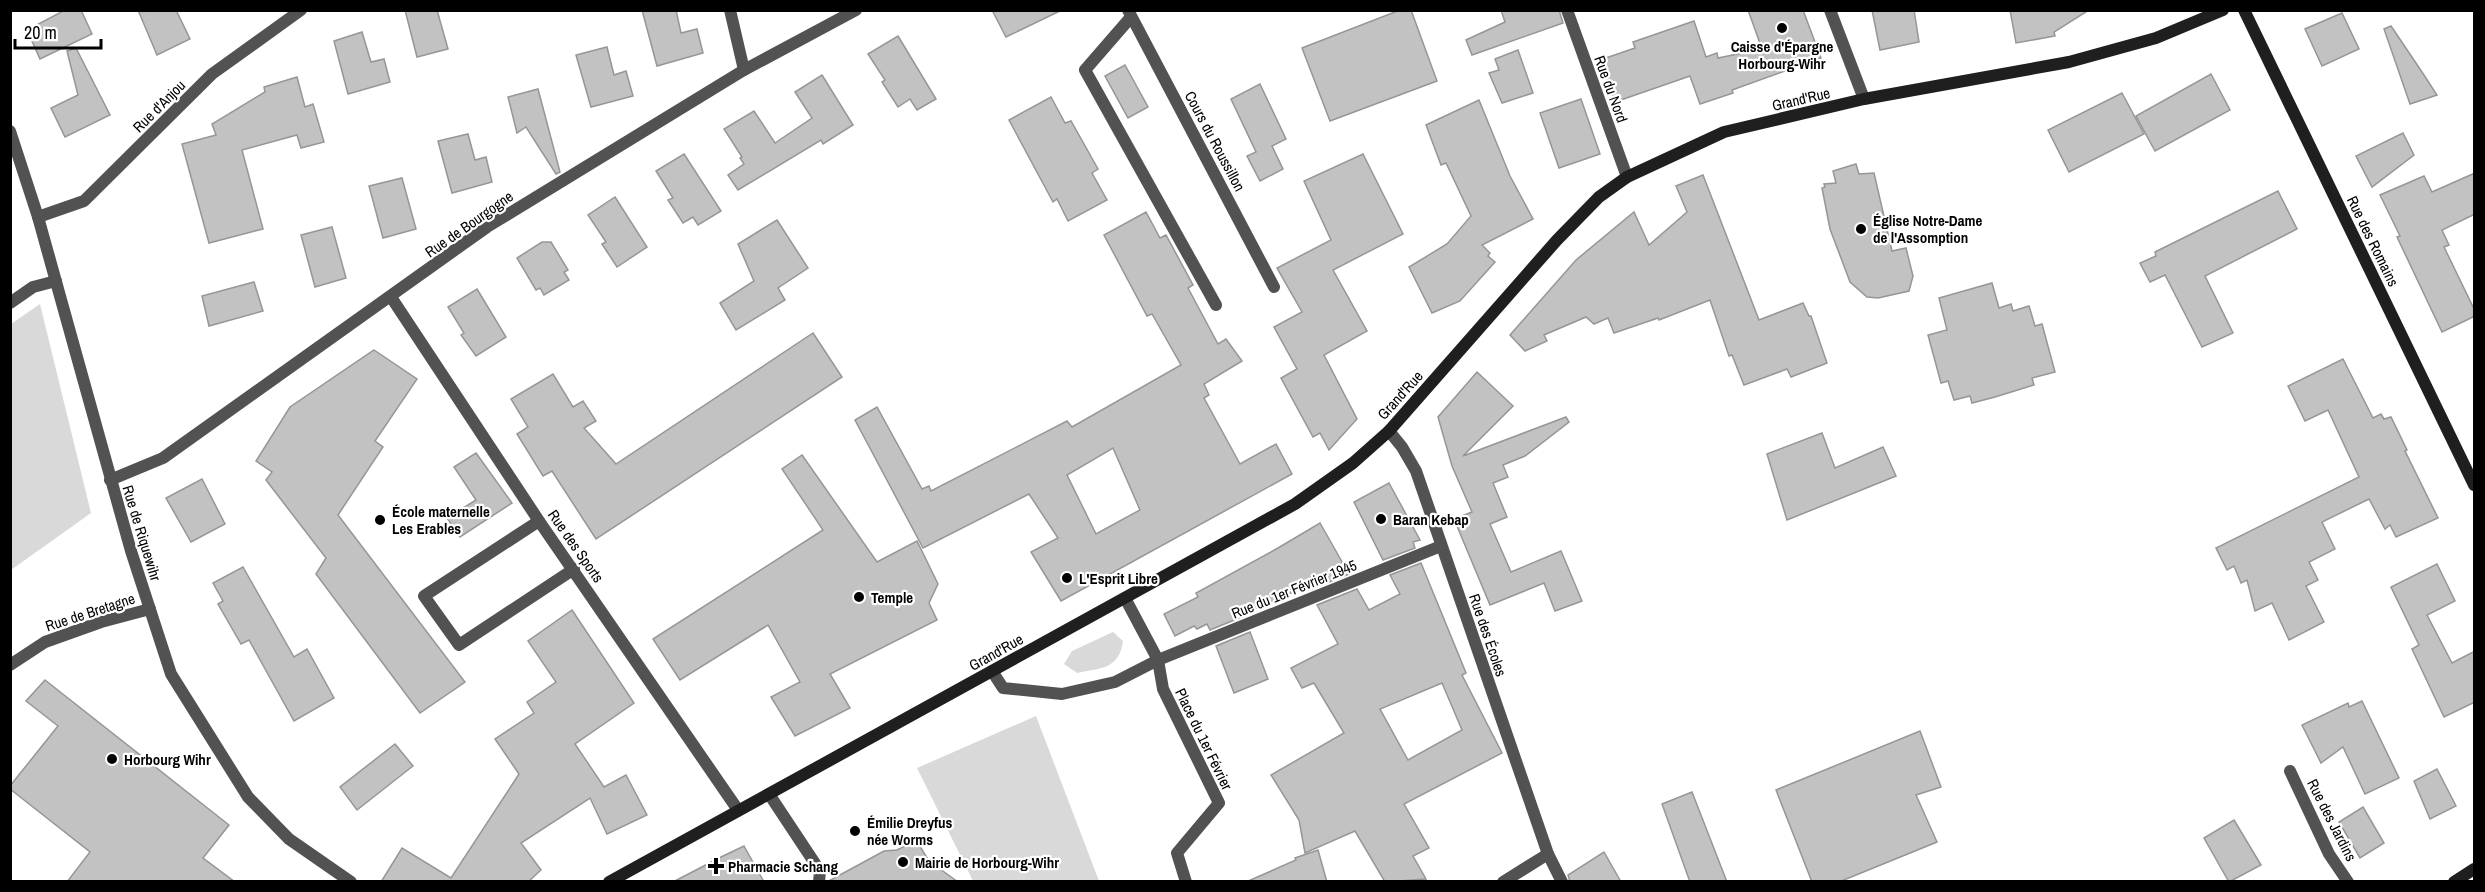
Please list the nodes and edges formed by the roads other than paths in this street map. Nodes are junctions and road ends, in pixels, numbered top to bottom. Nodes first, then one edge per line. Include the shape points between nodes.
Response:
1 (301, 10) edge
2 (730, 10) edge
3 (856, 10) edge
4 (1567, 10) edge
5 (1830, 10) edge
6 (2223, 10) edge
7 (2244, 10) edge
8 (1129, 14) edge
9 (744, 70) junction
10 (1864, 99) junction
11 (10, 131) edge
12 (1627, 177) junction
13 (39, 217) junction
14 (56, 281) junction
15 (1274, 287) dead end
16 (391, 297) junction
17 (10, 303) edge
18 (1216, 306) dead end
19 (1389, 430) junction
20 (110, 480) junction
21 (2475, 485) edge
22 (539, 521) junction
23 (1441, 546) junction
24 (574, 569) junction
25 (1125, 598) junction
26 (150, 609) junction
27 (1158, 660) junction
28 (10, 665) edge
29 (992, 671) junction
30 (2290, 771) dead end
31 (769, 794) junction
32 (738, 810) junction
33 (1548, 854) junction
34 (2475, 869) edge
35 (351, 882) edge
36 (609, 882) edge
37 (819, 882) edge
38 (1186, 882) edge
39 (1503, 882) edge
40 (1562, 882) edge
41 (2348, 882) edge
42 (2454, 882) edge

1 - 13 street, Rue d'Anjou via 212,74 84,201
2 - 9 street
3 - 9 street, Rue de Bourgogne
4 - 12 street, Rue du Nord
5 - 10 street
6 - 10 main road, Grand'Rue via 2156,38 2069,62
7 - 21 main road, Rue des Romains
8 - 15 street, Cours du Roussillon
8 - 18 street via 1085,70
9 - 16 street, Rue de Bourgogne via 487,227
10 - 12 main road, Grand'Rue via 1724,132
11 - 13 street, Rue de Riquewihr
12 - 19 main road, Grand'Rue via 1599,197 1557,240
13 - 14 street, Rue de Riquewihr
14 - 17 street via 33,287
14 - 20 street, Rue de Riquewihr
16 - 20 street, Rue de Bourgogne via 163,458
16 - 22 street, Rue des Sports
19 - 23 street, Rue des Écoles via 1416,471
19 - 25 main road, Grand'Rue via 1353,463 1295,504
20 - 26 street, Rue de Riquewihr
22 - 24 street, Rue des Sports
22 - 24 street via 424,596 459,645
23 - 27 street, Rue du 1er Février 1945
23 - 33 street, Rue des Écoles
24 - 32 street, Rue des Sports
25 - 27 street, Place du 1er Février
25 - 29 main road, Grand'Rue
26 - 28 street, Rue de Bretagne via 45,642
26 - 35 street, Rue de Riquewihr via 171,674 248,796 289,839
27 - 29 street via 1115,682 1062,694 1004,688
27 - 38 street, Place du 1er Février via 1163,689 1219,803 1177,853
29 - 31 main road, Grand'Rue
30 - 41 street, Rue des Jardins via 2329,854
31 - 32 main road, Grand'Rue
31 - 37 street via 820,872
32 - 36 main road, Grand'Rue
33 - 39 street
33 - 40 street, Rue des Écoles
34 - 42 main road

